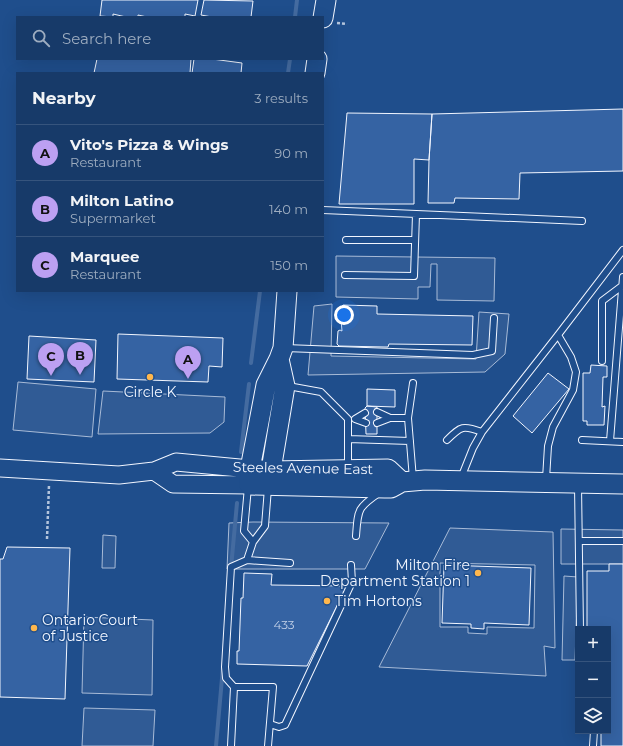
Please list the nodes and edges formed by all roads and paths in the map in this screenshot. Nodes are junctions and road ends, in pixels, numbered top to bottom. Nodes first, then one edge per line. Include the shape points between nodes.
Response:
1 (326, 0) edge
2 (323, 16) edge
3 (317, 60) edge
4 (315, 72) edge
5 (324, 210) edge
6 (416, 214) junction
7 (582, 221) dead end
8 (346, 240) dead end
9 (415, 240) junction
10 (623, 250) edge
11 (346, 275) dead end
12 (623, 277) edge
13 (622, 286) edge
14 (287, 292) edge
15 (494, 318) dead end
16 (558, 335) junction
17 (281, 353) junction
18 (602, 361) dead end
19 (414, 384) dead end
20 (285, 386) junction
21 (377, 412) dead end
22 (365, 413) dead end
23 (390, 418) junction
24 (408, 418) junction
25 (348, 419) junction
26 (355, 419) junction
27 (366, 423) dead end
28 (377, 423) dead end
29 (482, 432) junction
30 (348, 440) junction
31 (447, 440) dead end
32 (582, 440) dead end
33 (410, 441) junction
34 (610, 441) junction
35 (623, 442) edge
36 (0, 468) edge
37 (348, 470) junction
38 (49, 471) junction
39 (249, 477) junction
40 (270, 479) junction
41 (460, 480) junction
42 (546, 482) junction
43 (400, 484) junction
44 (578, 484) junction
45 (623, 484) edge
46 (356, 536) dead end
47 (47, 539) dead end
48 (579, 541) junction
49 (623, 541) edge
50 (253, 542) junction
51 (247, 560) junction
52 (290, 563) dead end
53 (351, 565) dead end
54 (580, 626) edge
55 (234, 686) junction
56 (270, 724) junction
57 (594, 734) edge
58 (231, 746) edge
59 (268, 746) edge
60 (593, 746) edge

1 - 2 main road
3 - 4 main road
5 - 6 lane
6 - 7 lane
6 - 9 lane
8 - 9 lane
9 - 11 lane via 414,276
10 - 16 lane
12 - 13 lane
13 - 18 lane via 602,301
13 - 34 lane
14 - 17 main road
15 - 17 lane via 492,351 473,355
16 - 29 lane
16 - 42 lane via 572,357 576,372 573,390 553,427 548,446
17 - 20 main road
17 - 39 main road via 266,385
19 - 24 lane
20 - 25 lane via 321,392
20 - 40 main road
21 - 23 lane
22 - 26 lane
23 - 24 lane
23 - 28 lane
24 - 33 lane
25 - 26 lane
25 - 30 lane
26 - 27 lane
29 - 31 lane via 469,427 463,428
29 - 41 lane
30 - 33 lane
30 - 37 lane
32 - 34 lane
33 - 43 lane
34 - 35 lane
36 - 38 main road, Steeles Avenue East
37 - 40 main road, Steeles Avenue East
37 - 43 main road, Steeles Avenue East via 388,469
38 - 39 main road, Steeles Avenue East via 119,475 154,471 173,484
38 - 47 path
39 - 40 main road, Steeles Avenue East
39 - 50 lane via 244,531
40 - 43 main road, Steeles Avenue East
40 - 50 lane via 265,526
41 - 42 main road, Steeles Avenue East
41 - 43 main road, Steeles Avenue East via 425,480
42 - 44 main road, Steeles Avenue East
43 - 46 lane via 366,501 358,515
44 - 45 main road, Steeles Avenue East
44 - 48 lane
48 - 49 lane
48 - 54 lane
50 - 51 lane
51 - 52 lane
51 - 55 lane via 231,567 225,667 226,678
53 - 56 lane via 352,582 285,724 279,727
55 - 56 lane via 273,687
55 - 58 lane
56 - 59 lane
57 - 60 lane

